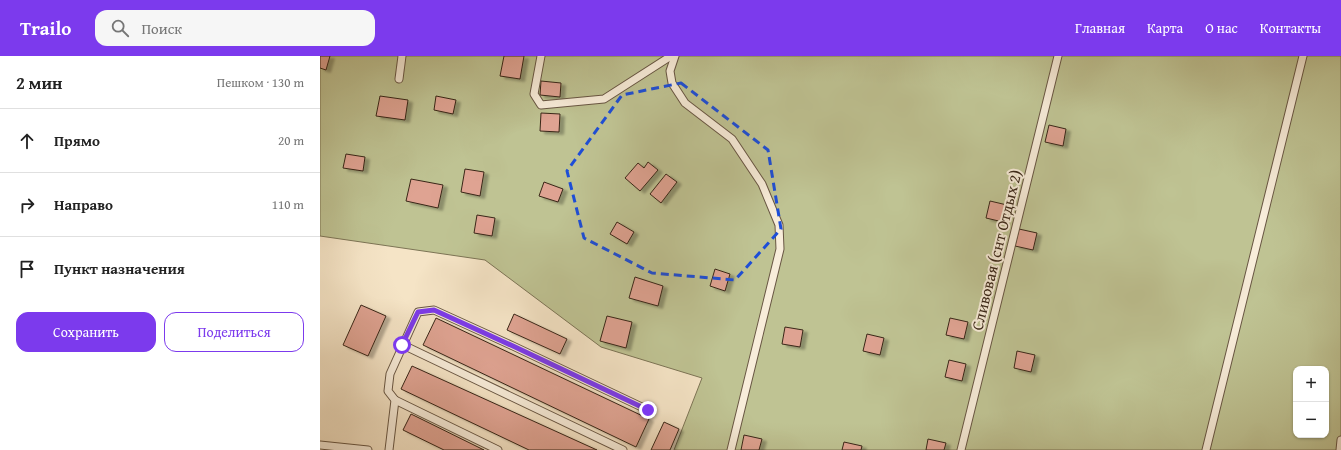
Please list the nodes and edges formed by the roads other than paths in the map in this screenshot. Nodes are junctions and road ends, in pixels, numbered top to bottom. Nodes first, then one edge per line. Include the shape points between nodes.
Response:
1 (402, 56) edge
2 (541, 56) edge
3 (671, 56) edge
4 (674, 56) edge
5 (1058, 56) edge
6 (1303, 56) edge
7 (399, 79) dead end
8 (402, 345) junction
9 (395, 400) junction
10 (648, 410) dead end
11 (1341, 440) edge
12 (320, 445) edge
13 (368, 450) edge
14 (389, 450) edge
15 (498, 450) edge
16 (623, 450) edge
17 (731, 450) edge
18 (961, 450) edge
19 (1206, 450) edge
20 (1340, 450) edge

1 - 7 lane
2 - 3 lane via 534,94 541,105 604,99
4 - 17 lane via 670,71 672,83 685,103 732,140 762,184 779,225 780,249
5 - 18 lane, Сливовая (снт Отдых 2)
6 - 19 lane
8 - 9 lane via 390,374 388,391
8 - 10 lane via 418,312 434,310
8 - 16 lane
9 - 14 lane
9 - 15 lane
11 - 20 lane
12 - 13 lane

